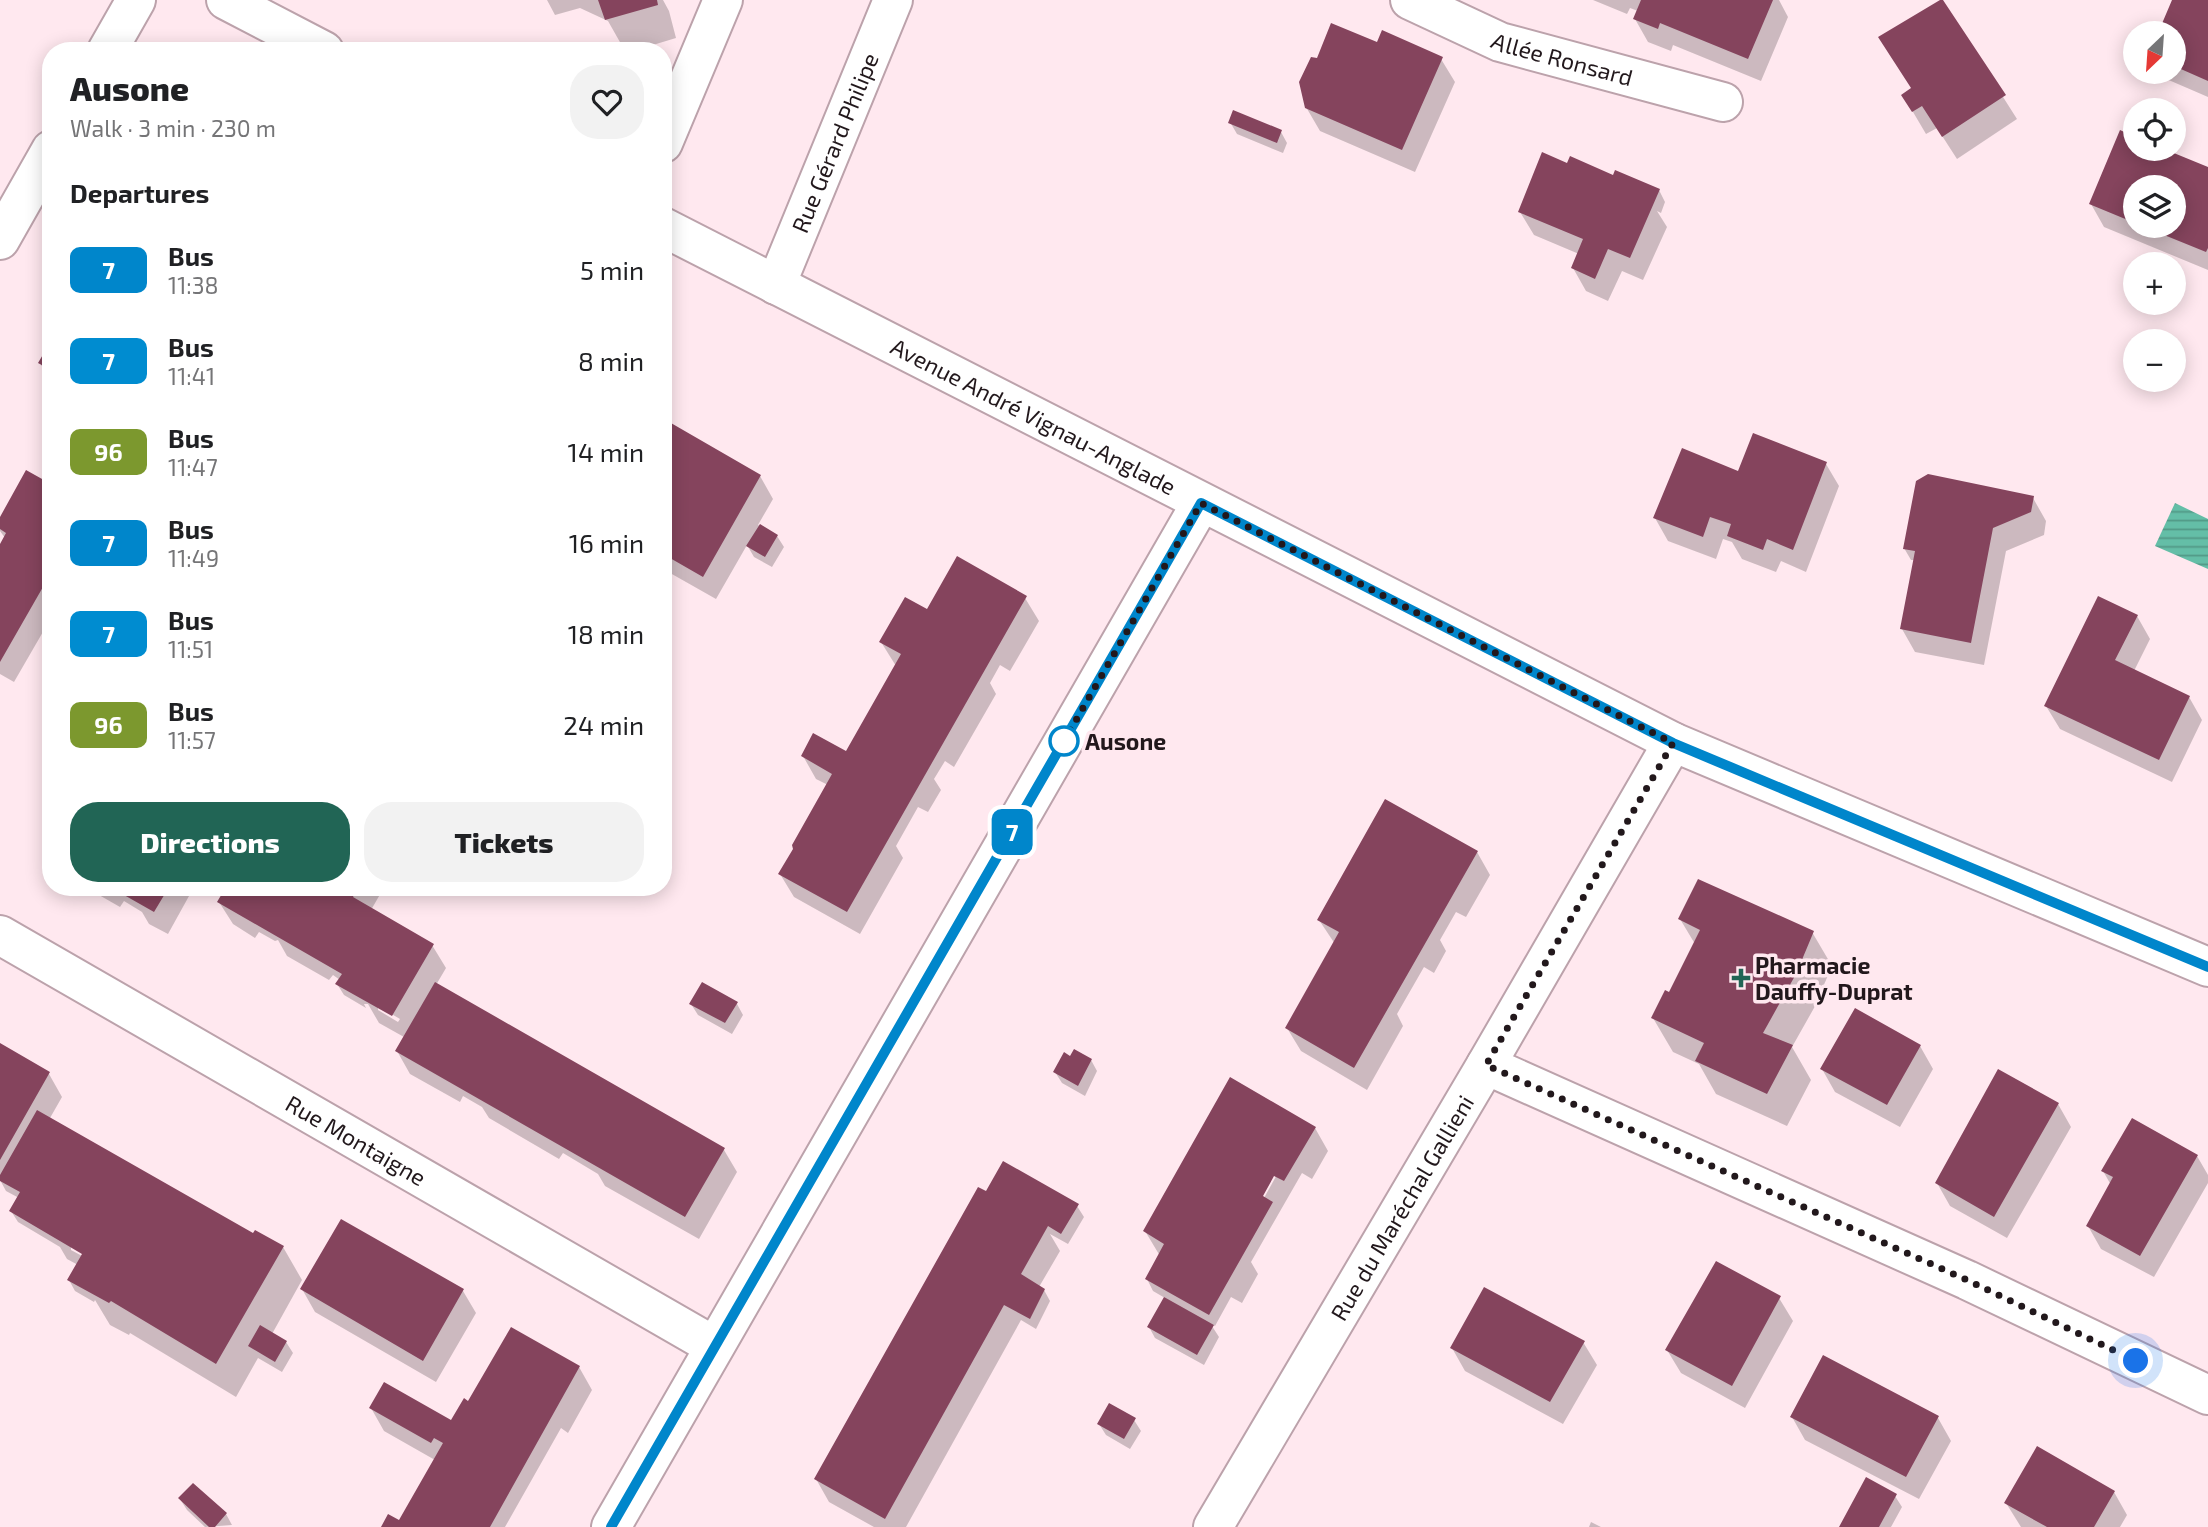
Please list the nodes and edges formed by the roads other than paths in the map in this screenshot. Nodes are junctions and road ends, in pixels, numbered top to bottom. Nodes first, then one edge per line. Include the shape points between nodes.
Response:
1 (136, 0) edge
2 (226, 0) edge
3 (723, 0) edge
4 (892, 0) edge
5 (1410, 0) edge
6 (112, 42) edge
7 (307, 42) edge
8 (1723, 102) dead end
9 (672, 122) edge
10 (42, 166) edge
11 (672, 232) edge
12 (0, 240) edge
13 (776, 285) junction
14 (1201, 503) junction
15 (1673, 743) junction
16 (0, 935) edge
17 (2208, 967) edge
18 (1486, 1065) junction
19 (714, 1346) junction
20 (2208, 1395) edge
21 (611, 1527) edge
22 (1213, 1527) edge

1 - 6 street
2 - 7 street
3 - 9 street
4 - 13 street, Rue Gérard Philipe
5 - 8 street, Allée Ronsard via 1500,42
10 - 12 street
11 - 13 street, Avenue André Vignau-Anglade
13 - 14 street, Avenue André Vignau-Anglade
14 - 15 street, Avenue André Vignau-Anglade
14 - 19 street
15 - 17 street, Avenue André Vignau-Anglade
15 - 18 street, Rue du Maréchal Gallieni
16 - 19 street, Rue Montaigne
18 - 20 street via 1954,1275
18 - 22 street, Rue du Maréchal Gallieni
19 - 21 street

